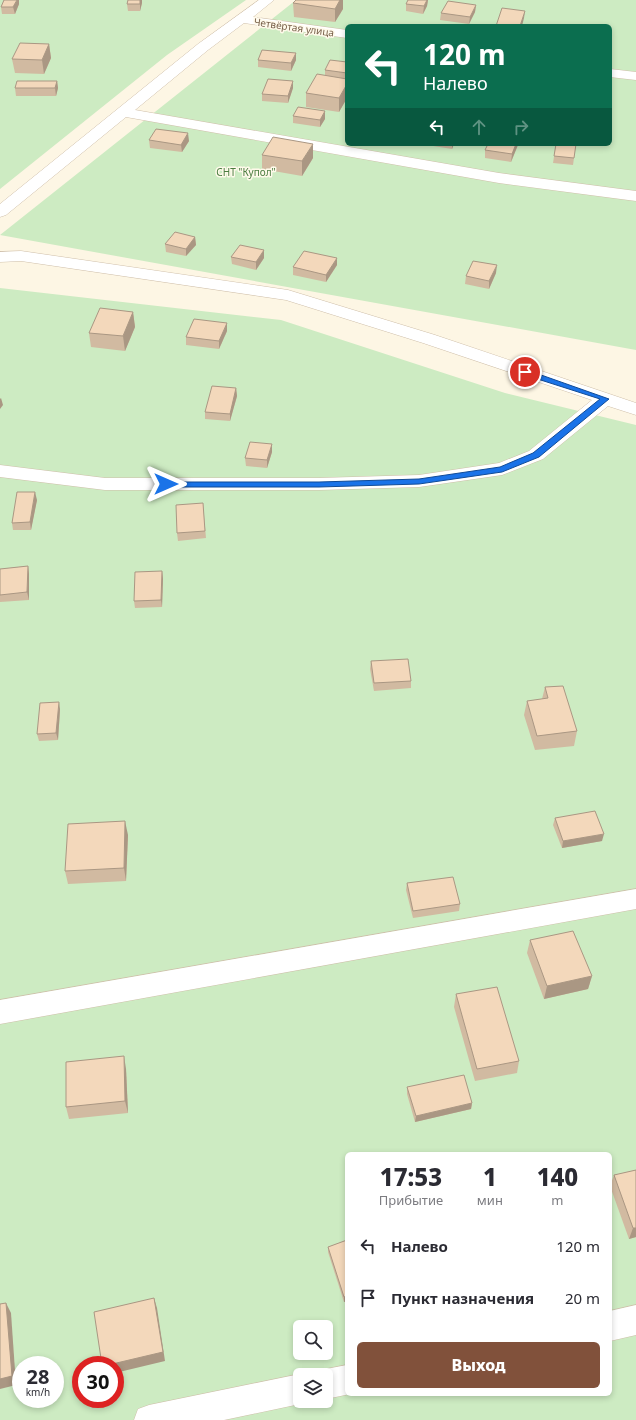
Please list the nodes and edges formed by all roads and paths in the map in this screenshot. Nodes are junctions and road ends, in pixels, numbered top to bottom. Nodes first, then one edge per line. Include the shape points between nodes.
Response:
1 (268, 0) edge
2 (242, 19) junction
3 (345, 34) edge
4 (612, 72) edge
5 (636, 76) edge
6 (123, 112) junction
7 (636, 196) edge
8 (0, 212) edge
9 (0, 257) edge
10 (605, 399) junction
11 (636, 409) edge
12 (0, 471) edge
13 (636, 899) edge
14 (0, 1012) edge
15 (636, 1320) edge
16 (612, 1326) edge
17 (345, 1380) edge
18 (333, 1383) edge
19 (293, 1390) edge
20 (149, 1420) edge

1 - 2 street
2 - 3 street, Четвёртая улица
2 - 6 street
4 - 5 street
6 - 7 street via 499,178
6 - 8 street
9 - 10 street via 21,256 288,295 429,339
10 - 11 street
10 - 12 street via 536,455 502,469 419,481 319,484 105,484
13 - 14 street
15 - 16 street
17 - 18 street
19 - 20 street

